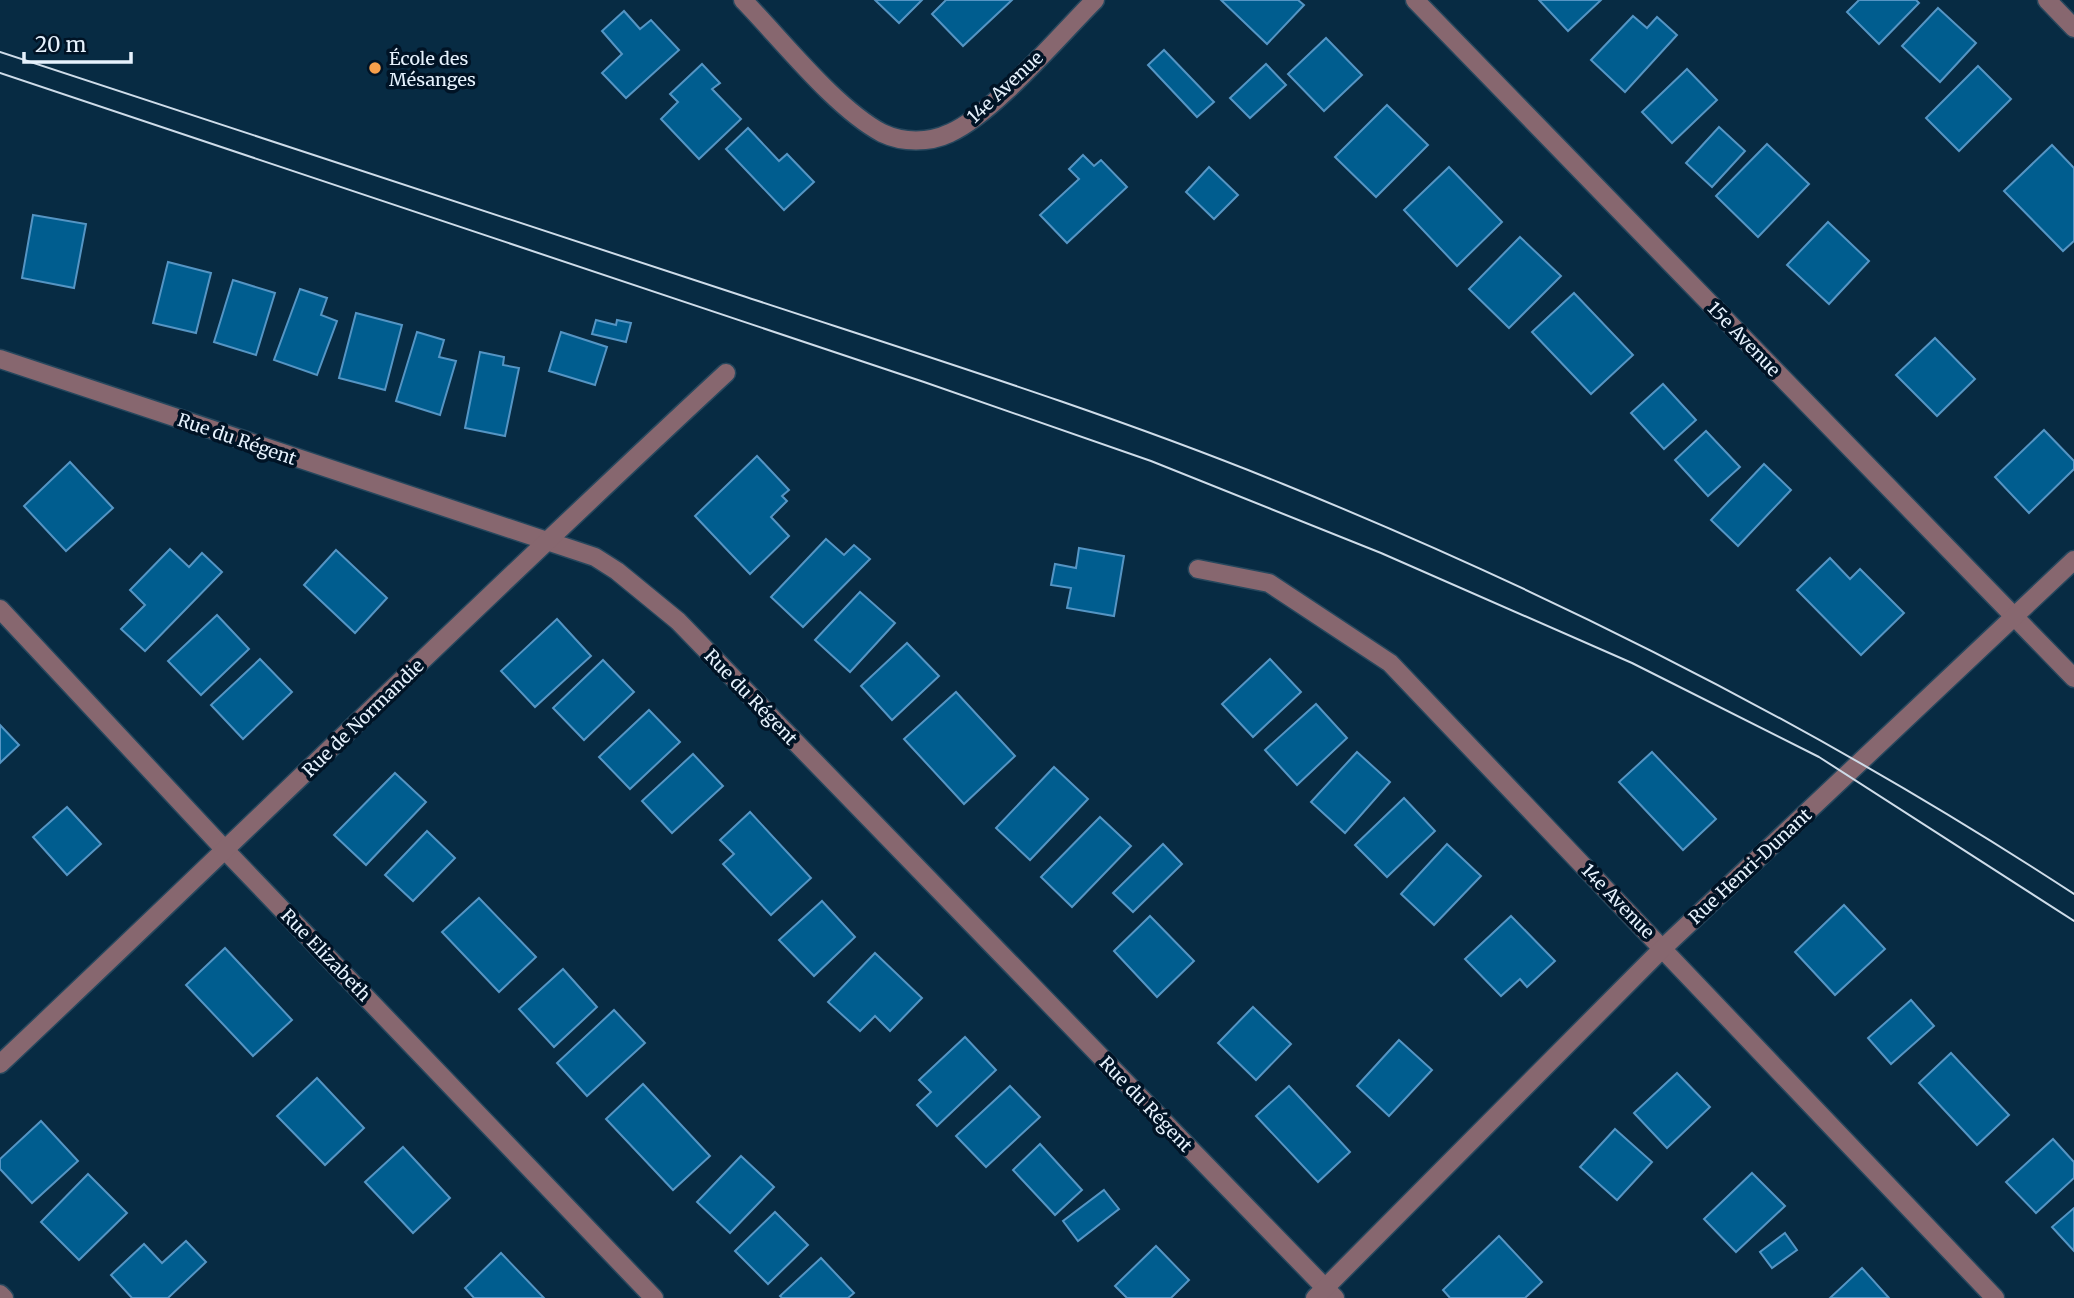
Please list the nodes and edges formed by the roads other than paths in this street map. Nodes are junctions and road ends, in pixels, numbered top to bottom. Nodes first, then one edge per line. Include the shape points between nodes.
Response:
1 (744, 0) edge
2 (1095, 0) edge
3 (1415, 0) edge
4 (2047, 0) edge
5 (2074, 28) edge
6 (0, 359) edge
7 (726, 373) dead end
8 (543, 542) junction
9 (2074, 560) edge
10 (1198, 569) dead end
11 (0, 609) edge
12 (2014, 617) junction
13 (2074, 678) edge
14 (226, 851) junction
15 (1663, 948) junction
16 (0, 1064) edge
17 (0, 1294) edge
18 (1325, 1295) edge
19 (4, 1298) edge
20 (654, 1298) edge
21 (1995, 1298) edge

1 - 2 street, 14e Avenue via 860,117 884,134 917,141 949,134 977,115
3 - 12 street, 15e Avenue
4 - 5 street
6 - 8 street, Rue du Régent
7 - 8 street, Rue de Normandie
8 - 14 street, Rue de Normandie
8 - 18 street, Rue du Régent via 594,557 678,621
9 - 12 street, Rue Henri-Dunant
10 - 15 street, 14e Avenue via 1269,583 1390,663
11 - 14 street, Rue Elizabeth
12 - 13 street, 15e Avenue
12 - 15 street, Rue Henri-Dunant
14 - 16 street, Rue de Normandie
14 - 20 street, Rue Elizabeth
15 - 18 street, Rue Henri-Dunant
15 - 21 street, 14e Avenue
17 - 19 street

